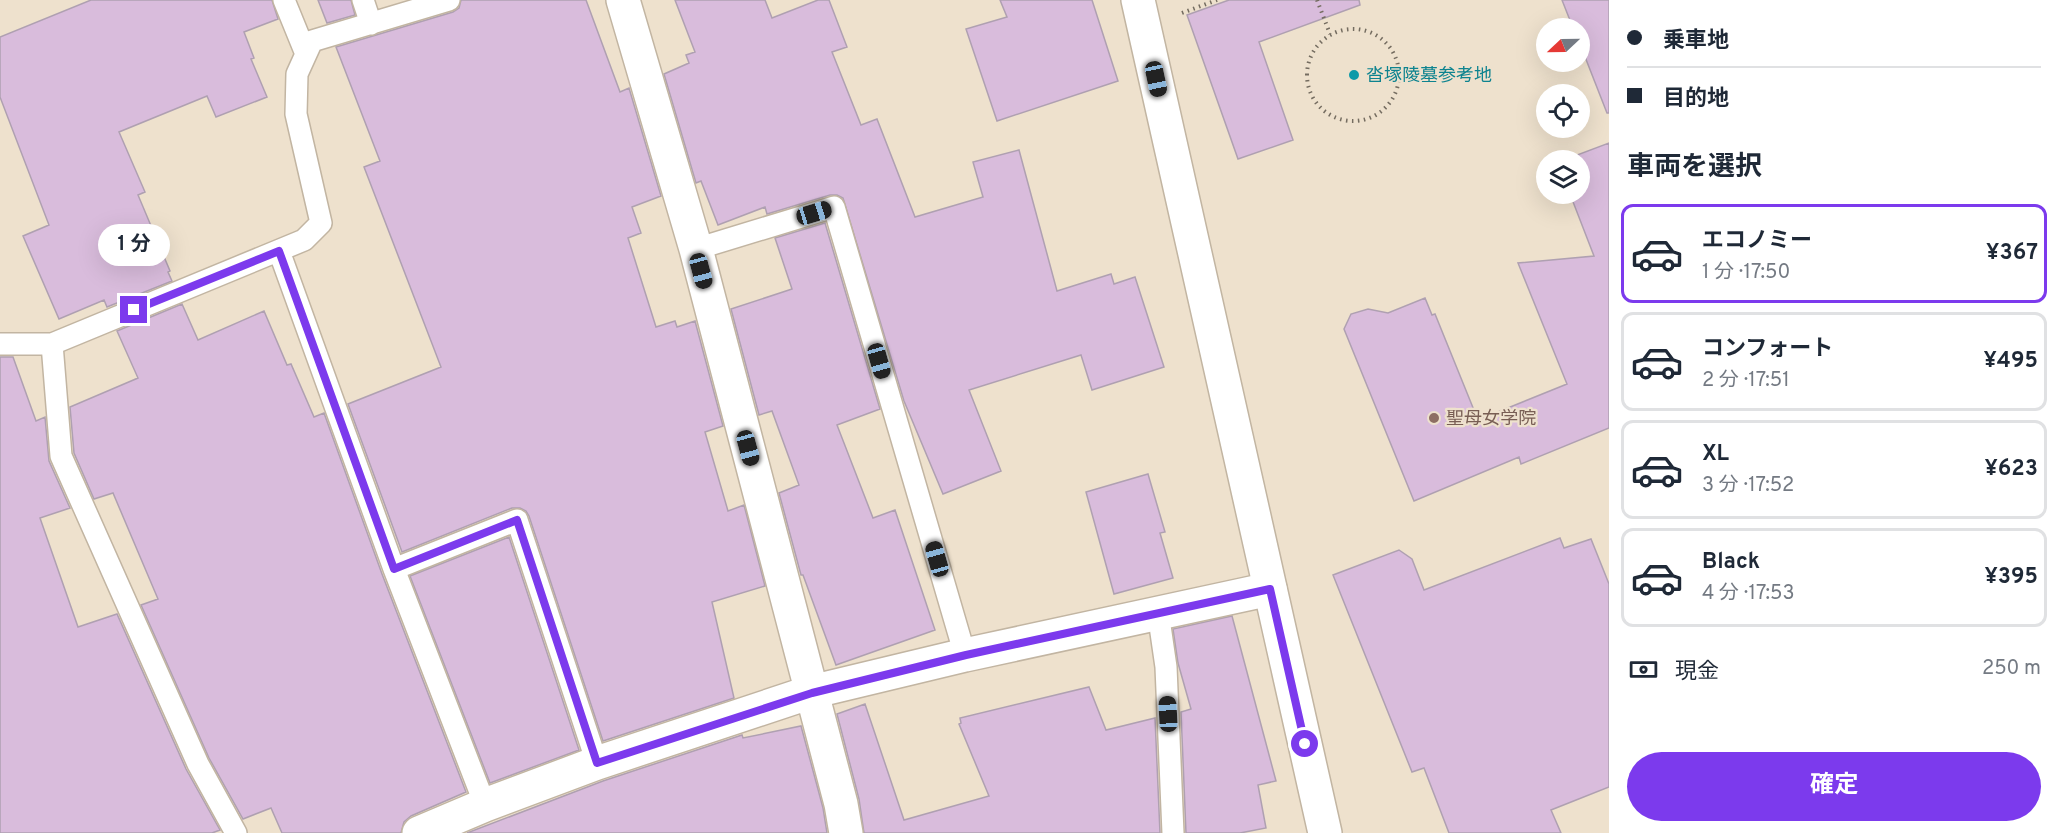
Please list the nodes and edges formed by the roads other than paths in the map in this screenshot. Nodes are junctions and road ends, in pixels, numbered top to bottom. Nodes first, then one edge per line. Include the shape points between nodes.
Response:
1 (284, 0) edge
2 (363, 0) edge
3 (449, 0) edge
4 (623, 0) edge
5 (1138, 0) edge
6 (371, 24) junction
7 (306, 54) junction
8 (696, 249) junction
9 (279, 251) junction
10 (0, 344) edge
11 (51, 344) junction
12 (394, 569) junction
13 (1270, 589) junction
14 (1158, 612) junction
15 (966, 655) junction
16 (812, 693) junction
17 (597, 763) junction
18 (485, 805) junction
19 (236, 833) edge
20 (419, 833) edge
21 (846, 833) edge
22 (1173, 833) edge
23 (1325, 833) edge

1 - 7 lane
2 - 6 lane
3 - 6 lane
4 - 8 street
5 - 13 street
6 - 7 lane via 312,41
7 - 9 lane via 297,74 296,114 321,223 304,240
8 - 15 lane via 834,207
8 - 16 street
9 - 11 lane
9 - 12 lane
10 - 11 lane
11 - 19 lane via 61,456 198,764
12 - 17 lane via 517,520
12 - 18 lane
13 - 14 street
13 - 23 street
14 - 15 street
14 - 22 lane via 1166,667
15 - 16 street
16 - 17 street
16 - 21 street
17 - 18 street
18 - 20 street

